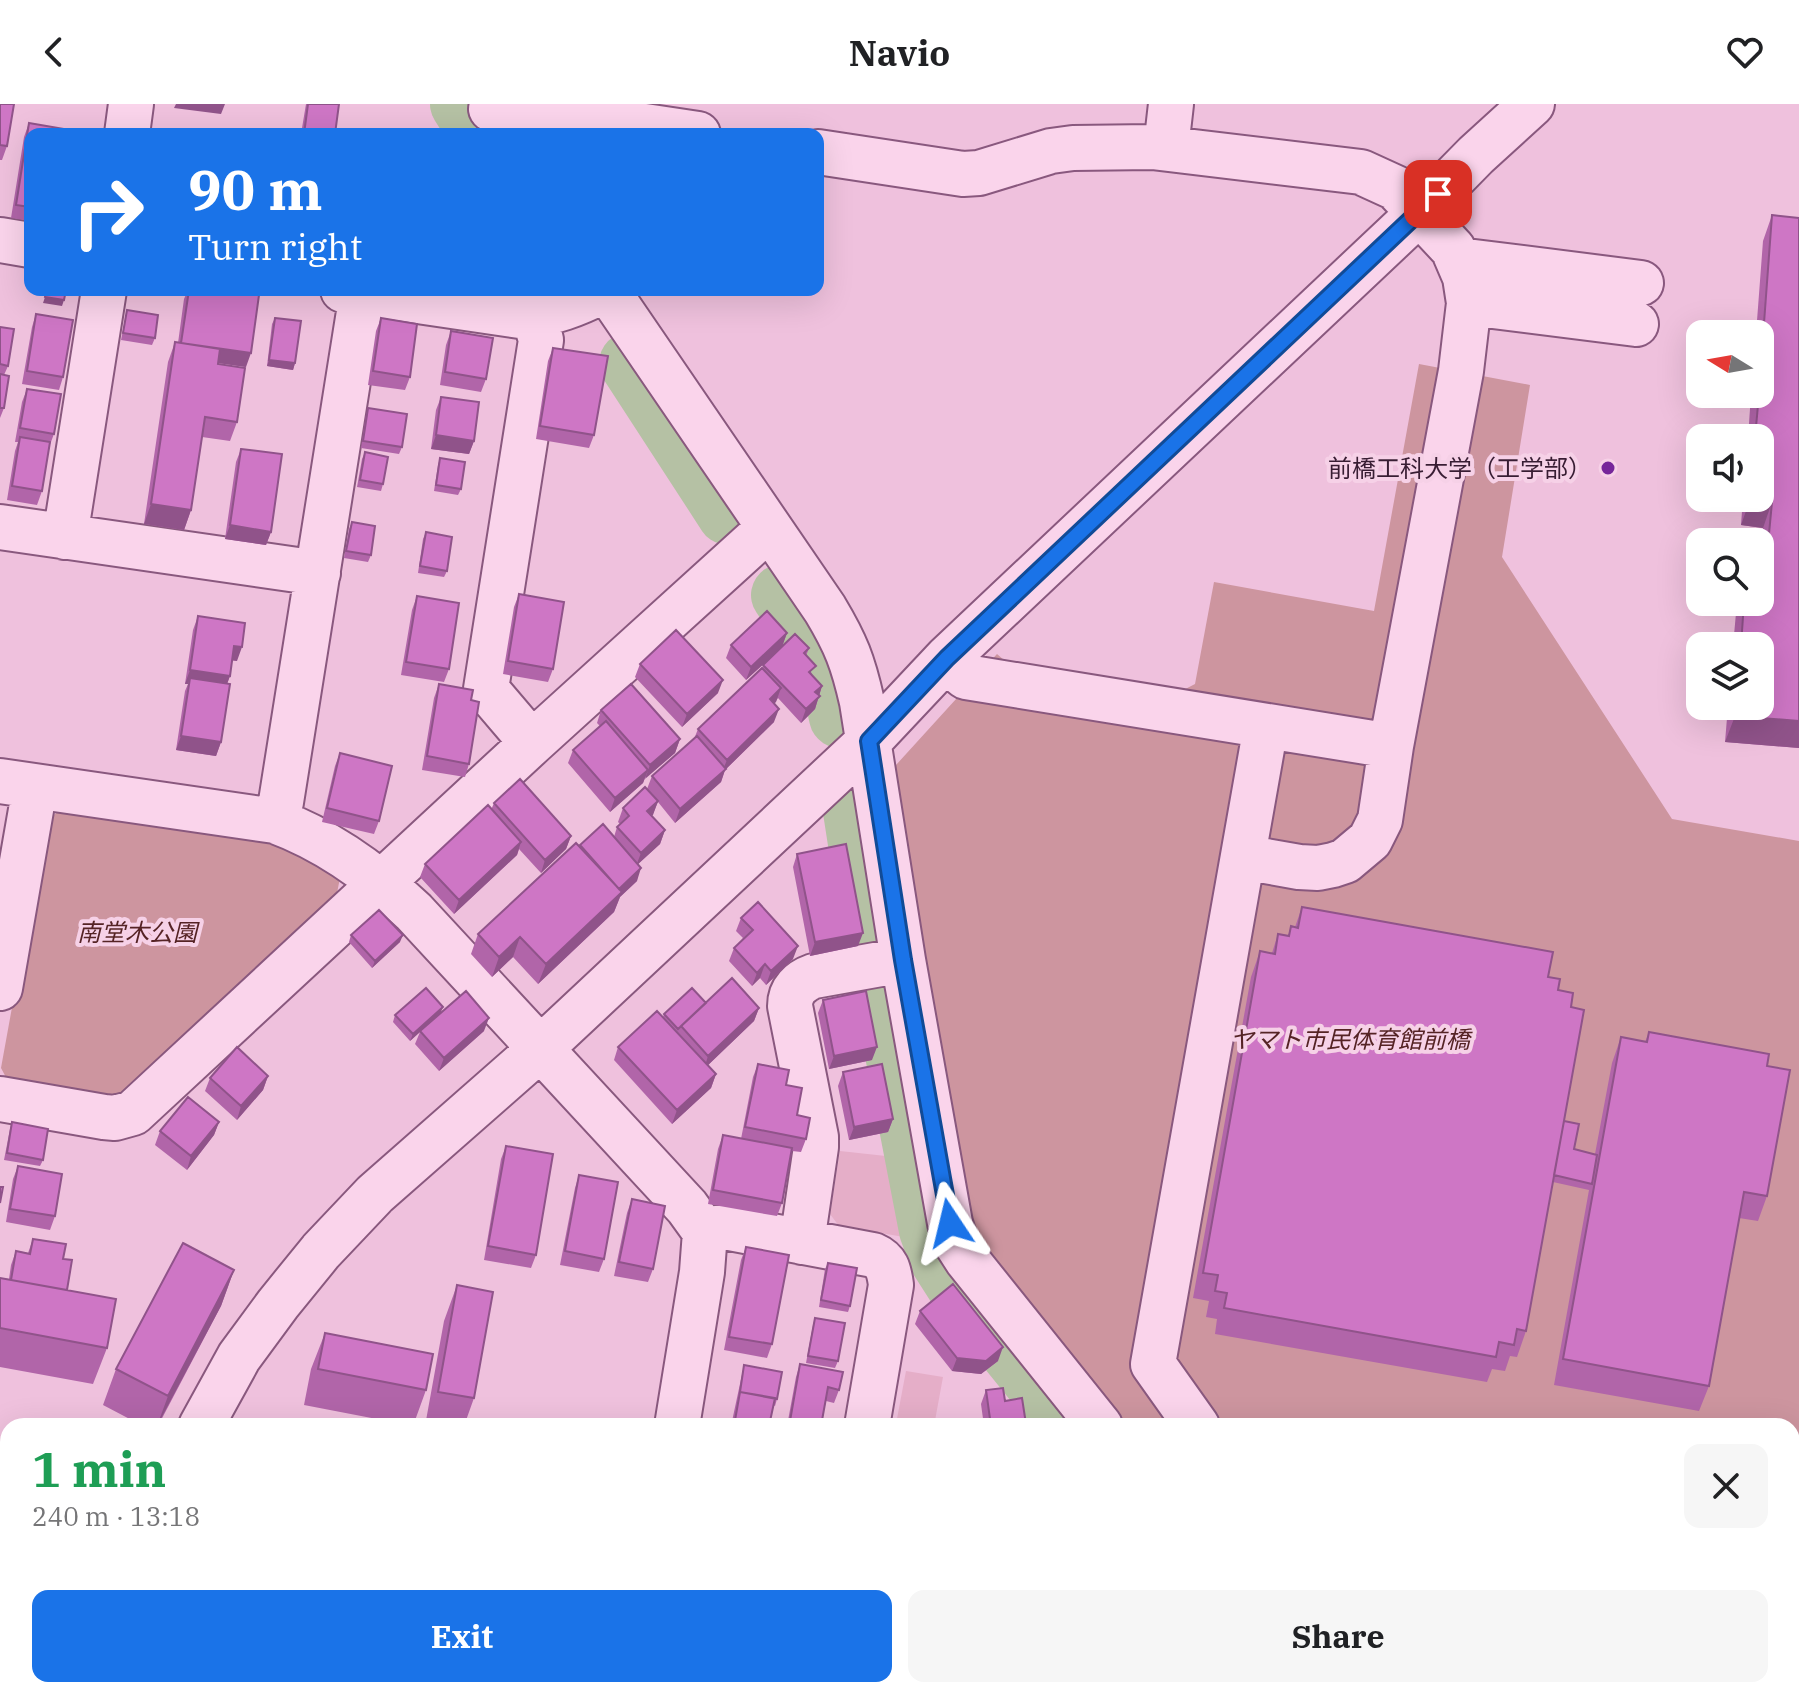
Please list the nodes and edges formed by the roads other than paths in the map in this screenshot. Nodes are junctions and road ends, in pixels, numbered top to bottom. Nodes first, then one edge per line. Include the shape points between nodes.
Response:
1 (131, 104) edge
2 (1171, 104) edge
3 (1532, 104) edge
4 (495, 116) edge
5 (128, 128) edge
6 (658, 128) edge
7 (1166, 148) junction
8 (824, 153) edge
9 (1419, 213) junction
10 (0, 240) edge
11 (24, 244) edge
12 (1458, 260) junction
13 (103, 296) edge
14 (352, 296) edge
15 (386, 296) edge
16 (593, 296) edge
17 (610, 296) edge
18 (1469, 303) junction
19 (545, 305) edge
20 (0, 527) edge
21 (769, 528) junction
22 (65, 537) junction
23 (318, 573) junction
24 (947, 658) junction
25 (1266, 726) junction
26 (869, 741) junction
27 (532, 743) junction
28 (1391, 746) junction
29 (18, 784) edge
30 (275, 821) junction
31 (1243, 857) junction
32 (382, 883) junction
33 (903, 960) junction
34 (0, 988) edge
35 (540, 1049) junction
36 (0, 1099) edge
37 (705, 1232) junction
38 (802, 1242) junction
39 (205, 1418) edge
40 (678, 1418) edge
41 (868, 1418) edge
42 (1094, 1418) edge
43 (1191, 1418) edge

1 - 5 street
2 - 7 street
3 - 9 street
4 - 6 street via 511,106
7 - 8 street via 1073,148 963,174
7 - 9 street via 1361,172 1396,188
9 - 12 street
9 - 24 street
10 - 11 street
12 - 18 street
12 - 18 street via 1639,304
13 - 22 street
14 - 23 street
15 - 19 street via 520,316
16 - 19 street
17 - 21 street
18 - 28 street
19 - 27 street via 486,689
20 - 22 street
21 - 26 street via 848,649
21 - 27 street
22 - 23 street
23 - 30 street
24 - 25 street via 966,677
24 - 26 street
25 - 28 street
25 - 31 street
26 - 33 street
26 - 35 street
27 - 32 street
28 - 31 street via 1380,820 1357,852 1318,868
29 - 30 street
29 - 34 street
30 - 32 street via 346,857
31 - 43 street via 1153,1364
32 - 35 street
32 - 36 street via 133,1113 104,1117
33 - 38 street via 814,976 791,993 816,1137
33 - 42 street via 956,1243
35 - 37 street
35 - 39 street via 375,1194 321,1251 239,1357
37 - 38 street via 729,1228
37 - 40 street
38 - 41 street via 873,1255 888,1268 891,1285

